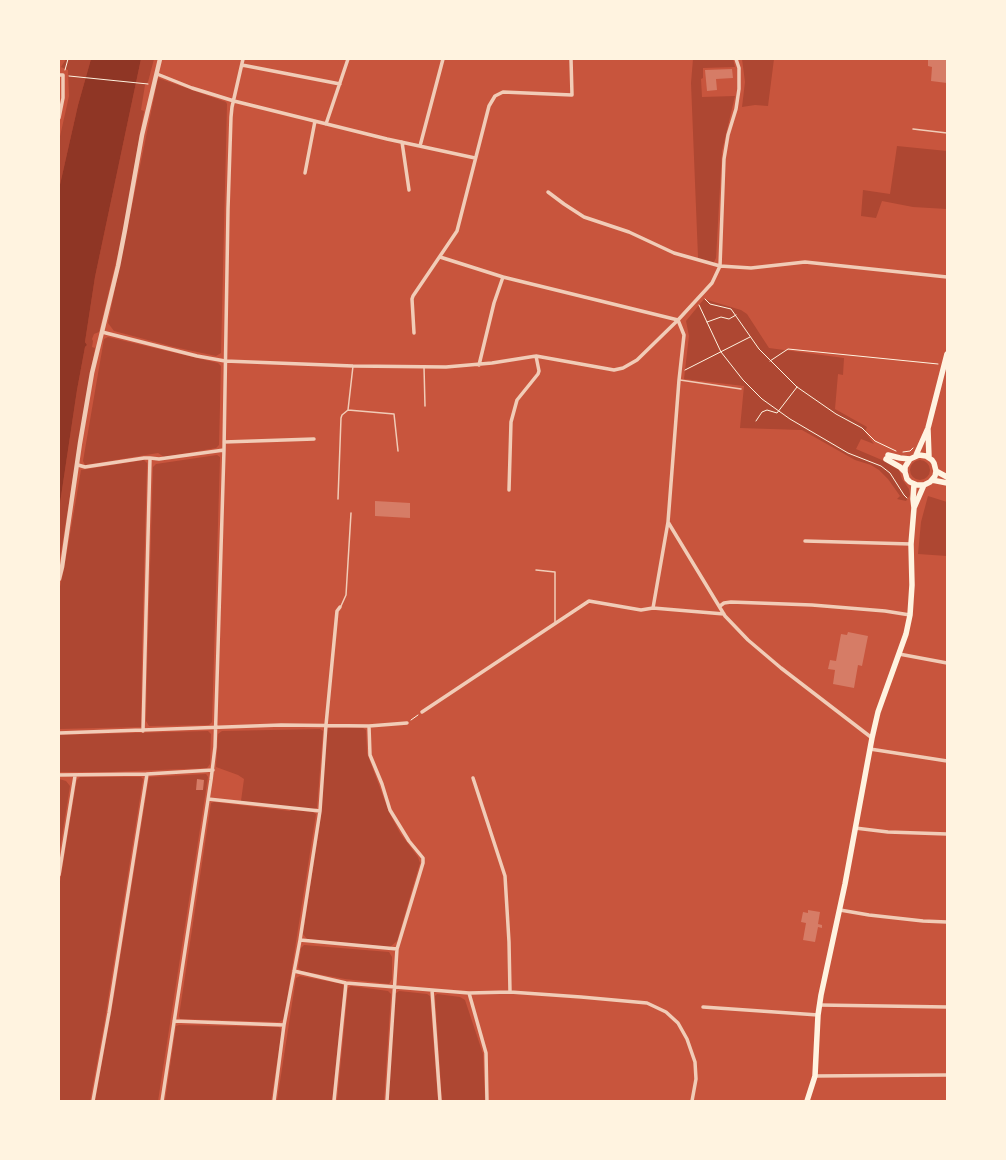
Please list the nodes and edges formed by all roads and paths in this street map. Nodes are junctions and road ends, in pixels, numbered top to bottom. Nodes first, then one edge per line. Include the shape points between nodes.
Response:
1 (68, 59) edge
2 (160, 59) edge
3 (243, 59) edge
4 (348, 59) edge
5 (443, 59) edge
6 (571, 59) edge
7 (736, 59) edge
8 (242, 64) junction
9 (157, 74) junction
10 (61, 75) edge
11 (340, 84) junction
12 (148, 85) dead end
13 (234, 101) junction
14 (59, 118) edge
15 (315, 121) junction
16 (326, 124) junction
17 (913, 129) dead end
18 (947, 133) edge
19 (402, 142) junction
20 (420, 146) junction
21 (475, 158) junction
22 (305, 173) dead end
23 (409, 190) dead end
24 (548, 192) dead end
25 (440, 257) junction
26 (720, 266) junction
27 (503, 277) junction
28 (947, 277) edge
29 (703, 293) junction
30 (699, 305) dead end
31 (736, 315) junction
32 (678, 320) junction
33 (707, 322) junction
34 (102, 332) junction
35 (414, 333) dead end
36 (750, 337) junction
37 (722, 352) junction
38 (947, 354) edge
39 (536, 356) junction
40 (225, 361) junction
41 (770, 362) junction
42 (479, 365) junction
43 (944, 365) junction
44 (354, 366) junction
45 (424, 367) junction
46 (685, 371) dead end
47 (679, 380) junction
48 (797, 387) junction
49 (741, 389) dead end
50 (425, 406) dead end
51 (348, 410) junction
52 (778, 410) junction
53 (756, 421) dead end
54 (928, 428) junction
55 (314, 439) dead end
56 (224, 442) junction
57 (913, 447) dead end
58 (224, 450) junction
59 (398, 451) dead end
60 (916, 456) junction
61 (929, 457) junction
62 (150, 458) junction
63 (910, 459) junction
64 (78, 465) junction
65 (936, 471) junction
66 (905, 472) junction
67 (947, 477) edge
68 (932, 480) junction
69 (947, 483) edge
70 (914, 484) junction
71 (924, 485) junction
72 (509, 490) dead end
73 (910, 498) dead end
74 (338, 499) dead end
75 (914, 508) junction
76 (351, 513) dead end
77 (668, 522) junction
78 (805, 541) dead end
79 (911, 544) junction
80 (536, 570) dead end
81 (59, 579) edge
82 (720, 606) junction
83 (340, 607) joint
84 (653, 608) junction
85 (724, 614) junction
86 (910, 615) junction
87 (555, 624) junction
88 (899, 654) junction
89 (947, 663) edge
90 (422, 712) joint
91 (407, 723) joint
92 (326, 725) junction
93 (369, 726) junction
94 (215, 728) junction
95 (143, 730) junction
96 (59, 733) edge
97 (872, 738) junction
98 (870, 749) junction
99 (947, 762) edge
100 (213, 770) junction
101 (147, 774) junction
102 (59, 775) edge
103 (75, 776) junction
104 (473, 778) dead end
105 (208, 799) junction
106 (320, 811) junction
107 (855, 828) junction
108 (947, 834) edge
109 (59, 875) edge
110 (840, 910) junction
111 (947, 922) edge
112 (300, 940) junction
113 (397, 949) junction
114 (294, 971) junction
115 (346, 983) junction
116 (394, 987) junction
117 (432, 990) junction
118 (510, 992) junction
119 (469, 993) junction
120 (819, 1005) junction
121 (703, 1007) dead end
122 (947, 1007) edge
123 (818, 1015) junction
124 (174, 1021) junction
125 (284, 1025) junction
126 (947, 1075) edge
127 (815, 1076) junction
128 (93, 1101) edge
129 (162, 1101) edge
130 (274, 1101) edge
131 (334, 1101) edge
132 (387, 1101) edge
133 (440, 1101) edge
134 (488, 1101) edge
135 (692, 1101) edge
136 (807, 1101) edge

1 - 10 path
2 - 9 street
3 - 8 street
4 - 11 street
5 - 20 street
6 - 21 street via 572,96 504,92 493,98 487,111
7 - 26 street via 739,68 739,89 724,159
8 - 11 street
8 - 13 street
9 - 13 street
9 - 34 street
10 - 12 path
10 - 14 street via 62,98
11 - 16 street
13 - 15 street
13 - 40 street via 231,117
15 - 16 street
15 - 22 street
16 - 19 street
17 - 18 lane
19 - 20 street
19 - 23 street
20 - 21 street
21 - 25 street via 457,231
24 - 26 street via 584,217 629,232 674,253
25 - 27 street
25 - 35 street via 413,296
26 - 28 street via 751,268 804,262
26 - 29 street via 712,283
27 - 32 street
27 - 42 street
29 - 31 path via 707,302 731,309
29 - 32 street
30 - 33 path
31 - 33 path via 728,319
31 - 36 path
32 - 39 street via 637,360 623,368 614,370
32 - 47 street via 684,335
33 - 37 path
34 - 40 street
34 - 64 street via 92,373
36 - 37 path
36 - 41 path
37 - 46 path
37 - 52 path via 743,380 762,399
38 - 43 main road
39 - 42 street
39 - 72 street via 538,374 517,400 511,422
40 - 44 street
40 - 56 street
41 - 43 path via 788,349
41 - 48 path
42 - 45 street
43 - 54 main road
44 - 45 street
44 - 51 lane
45 - 50 lane
47 - 49 lane
47 - 77 street
48 - 52 path
48 - 57 path via 836,414 862,428 875,441 898,452 910,451
51 - 59 lane via 394,414
51 - 74 lane via 341,418
52 - 53 path via 777,413 767,410 762,412
52 - 73 path via 848,453 880,466 890,473 904,496
54 - 60 main road
54 - 61 main road
55 - 56 street
56 - 58 street
58 - 62 street via 160,459
58 - 94 street
60 - 61 main road
60 - 63 main road
61 - 65 main road
62 - 64 street via 86,467
62 - 95 street
63 - 66 main road
63 - 66 main road via 887,457
64 - 81 street
65 - 67 main road
65 - 68 main road
66 - 70 main road
68 - 69 main road
68 - 71 main road
70 - 71 main road
70 - 75 main road
71 - 75 main road
75 - 79 main road
76 - 83 lane via 346,595
77 - 82 street
77 - 84 street
78 - 79 street
79 - 86 main road
80 - 87 lane via 555,572
82 - 85 street
82 - 86 street via 731,602 812,605
83 - 92 street via 336,611
84 - 85 street
84 - 87 street via 641,610 589,601
85 - 97 street via 748,640 781,668
86 - 88 main road
87 - 90 street
88 - 89 street
88 - 97 main road via 878,712
90 - 91 path
91 - 93 street
92 - 93 street
92 - 94 street
92 - 106 street
93 - 113 street via 370,755 390,810 423,858
94 - 95 street
94 - 100 street
95 - 96 street
97 - 98 main road
98 - 99 street
98 - 107 main road
100 - 101 street
100 - 105 street
101 - 103 street
101 - 128 street
102 - 103 street
103 - 109 street
104 - 118 street via 504,876
105 - 106 street
105 - 124 street
106 - 112 street
107 - 108 street
107 - 110 main road
110 - 111 street via 916,921
110 - 120 main road
112 - 113 street
112 - 114 street
113 - 116 street
114 - 115 street
114 - 125 street
115 - 116 street
115 - 131 street
116 - 117 street
116 - 132 street
117 - 119 street
117 - 133 street
118 - 119 street
118 - 135 street via 648,1003 666,1012 678,1023 695,1062 696,1079
119 - 134 street via 486,1053
120 - 122 street
120 - 123 main road
121 - 123 street
123 - 127 main road
124 - 125 street
124 - 129 street
125 - 130 street
126 - 127 street
127 - 136 main road

